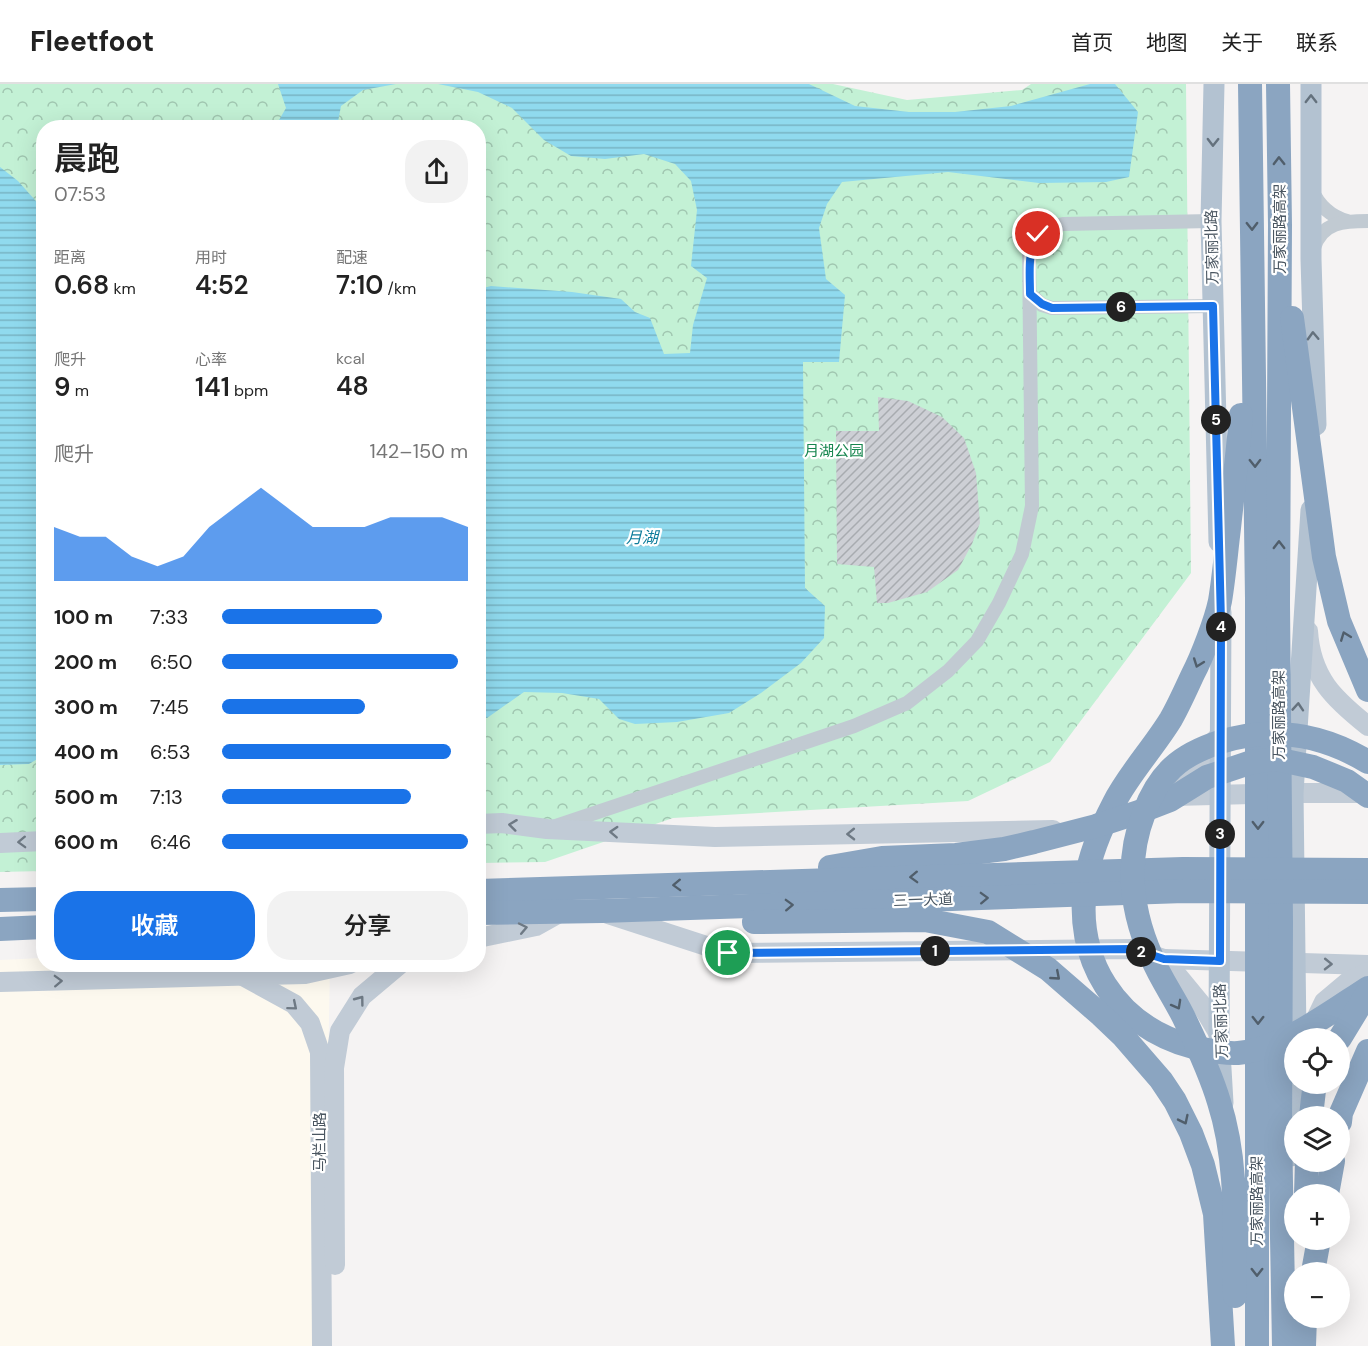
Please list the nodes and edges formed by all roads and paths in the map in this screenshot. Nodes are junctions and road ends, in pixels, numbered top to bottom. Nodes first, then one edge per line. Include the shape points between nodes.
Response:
1 (1214, 84) edge
2 (1250, 84) edge
3 (1278, 84) edge
4 (1311, 84) edge
5 (1311, 187) junction
6 (1212, 221) junction
7 (1347, 221) junction
8 (1368, 221) edge
9 (1280, 225) junction
10 (1311, 258) junction
11 (1252, 269) junction
12 (1030, 294) junction
13 (1213, 306) junction
14 (1052, 308) junction
15 (1030, 328) junction
16 (1305, 594) junction
17 (1368, 690) edge
18 (1368, 726) edge
19 (1221, 732) junction
20 (1368, 762) edge
21 (1293, 793) junction
22 (1220, 795) junction
23 (1368, 795) edge
24 (1172, 796) junction
25 (486, 824) edge
26 (547, 829) junction
27 (36, 841) edge
28 (0, 843) edge
29 (1368, 870) edge
30 (1183, 880) junction
31 (1337, 880) junction
32 (725, 883) junction
33 (486, 891) edge
34 (1368, 892) edge
35 (36, 899) edge
36 (0, 900) edge
37 (661, 909) junction
38 (565, 910) junction
39 (602, 911) junction
40 (486, 913) edge
41 (36, 927) edge
42 (0, 929) edge
43 (486, 936) edge
44 (1164, 959) junction
45 (1220, 961) junction
46 (1296, 964) junction
47 (1368, 965) edge
48 (315, 972) edge
49 (391, 972) edge
50 (1368, 972) edge
51 (243, 976) junction
52 (0, 982) edge
53 (1368, 990) edge
54 (1296, 1028) edge
55 (1311, 1028) edge
56 (1346, 1028) edge
57 (1219, 1034) junction
58 (1368, 1051) edge
59 (1293, 1094) edge
60 (1344, 1106) edge
61 (1305, 1328) edge
62 (322, 1346) edge
63 (335, 1346) edge
64 (1222, 1346) edge
65 (1235, 1346) edge
66 (1257, 1346) edge
67 (1284, 1346) edge
68 (1293, 1346) edge
69 (1304, 1346) edge

1 -> 6 main road, 万家丽北路
2 -> 11 highway, 万家丽路高架
9 -> 3 highway, 万家丽路高架
5 -> 4 main road
5 - 7 street via 1323,208
5 - 10 main road
6 - 12 street via 1048,227 1032,243
6 - 13 main road, 万家丽北路
7 - 8 street
7 - 10 street via 1323,232
17 -> 9 highway via 1339,621 1324,557
67 -> 9 highway, 万家丽路高架 via 1280,1129
16 -> 10 main road via 1316,436
11 -> 53 highway via 1237,463 1219,603 1195,672 1171,719 1114,802 1086,877 1083,921 1098,974 1119,1005 1173,1042 1203,1050 1237,1053 1260,1049
11 -> 66 highway, 万家丽路高架 via 1257,598
12 - 14 street
12 - 15 street
13 - 14 street
13 - 19 main road, 万家丽北路
14 - 15 street
15 - 26 street via 1032,506 1022,554 977,641 948,671 907,703 854,726
16 - 18 main road via 1309,642 1321,680 1334,698
21 -> 16 main road
19 - 22 main road, 万家丽北路
19 - 24 main road via 1192,779
20 -> 65 highway via 1333,743 1288,733 1236,737 1205,747 1180,759 1159,781 1136,838 1131,877 1141,929 1152,959 1186,1022 1219,1103 1230,1154 1234,1190
21 - 22 main road
21 - 23 main road
21 - 46 main road
22 - 24 main road
22 - 45 main road, 万家丽北路
23 - 32 highway via 1313,767 1276,759 1252,762 1207,777 1170,800 1139,812 1045,840 956,855 882,858
24 -> 26 main road via 1144,811 1084,829 715,837
26 -> 25 main road
27 -> 28 main road
29 - 31 highway, 三一大道
30 - 31 highway, 三一大道
30 -> 32 highway, 三一大道
37 -> 30 highway, 三一大道
31 - 34 highway, 三一大道
32 -> 33 highway, 三一大道
35 - 36 highway
37 - 39 highway, 三一大道
37 -> 64 highway via 709,922 925,920 988,932 1048,969 1122,1035 1161,1080 1191,1133 1215,1214
38 - 39 highway, 三一大道
38 - 40 highway, 三一大道
43 -> 38 main road via 536,926
39 - 44 main road via 728,953 1133,949
41 - 42 highway
44 - 45 main road
44 - 57 main road via 1201,1004
45 - 46 main road
45 - 57 main road, 万家丽北路
46 -> 47 main road
46 - 54 main road
48 - 51 main road
63 -> 49 main road, 马栏山路 via 334,1068 340,1032 363,996
50 - 55 main road via 1349,981 1324,1002
52 -> 51 main road
51 -> 62 main road, 马栏山路 via 294,1004 310,1023 320,1052
53 - 56 highway
57 - 64 main road, 万家丽北路 via 1223,1077
58 - 60 highway
59 - 68 main road via 1289,1196
61 - 69 highway

